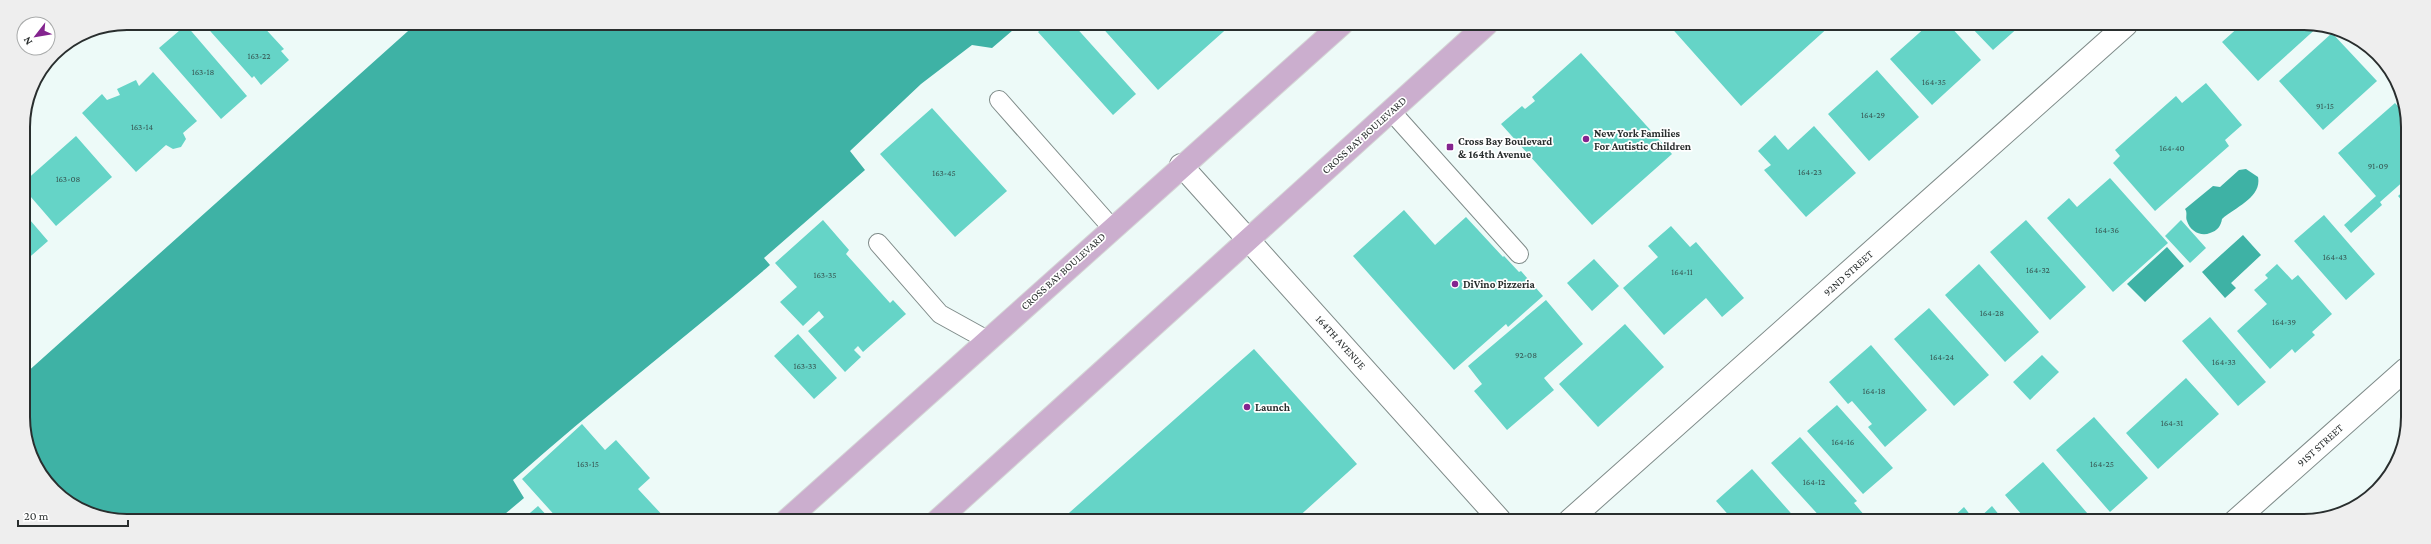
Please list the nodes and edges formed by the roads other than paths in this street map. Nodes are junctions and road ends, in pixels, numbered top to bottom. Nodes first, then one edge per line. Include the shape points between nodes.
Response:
1 (1335, 30) edge
2 (1481, 30) edge
3 (2120, 30) edge
4 (999, 100) dead end
5 (1391, 111) junction
6 (1181, 165) junction
7 (1112, 228) junction
8 (1247, 239) junction
9 (878, 243) dead end
10 (1519, 254) dead end
11 (987, 340) junction
12 (2401, 373) edge
13 (793, 514) edge
14 (945, 514) edge
15 (1495, 514) edge
16 (1577, 514) edge
17 (2243, 514) edge

1 - 6 main road, CROSS BAY BOULEVARD
2 - 5 main road, CROSS BAY BOULEVARD
3 - 16 street, 92ND STREET
4 - 7 lane
5 - 8 main road, CROSS BAY BOULEVARD
5 - 10 lane
6 - 7 main road, CROSS BAY BOULEVARD
6 - 8 street, 164TH AVENUE
7 - 11 main road, CROSS BAY BOULEVARD
8 - 14 main road, CROSS BAY BOULEVARD
8 - 15 street, 164TH AVENUE
9 - 11 lane via 940,314
11 - 13 main road, CROSS BAY BOULEVARD
12 - 17 street, 91ST STREET

